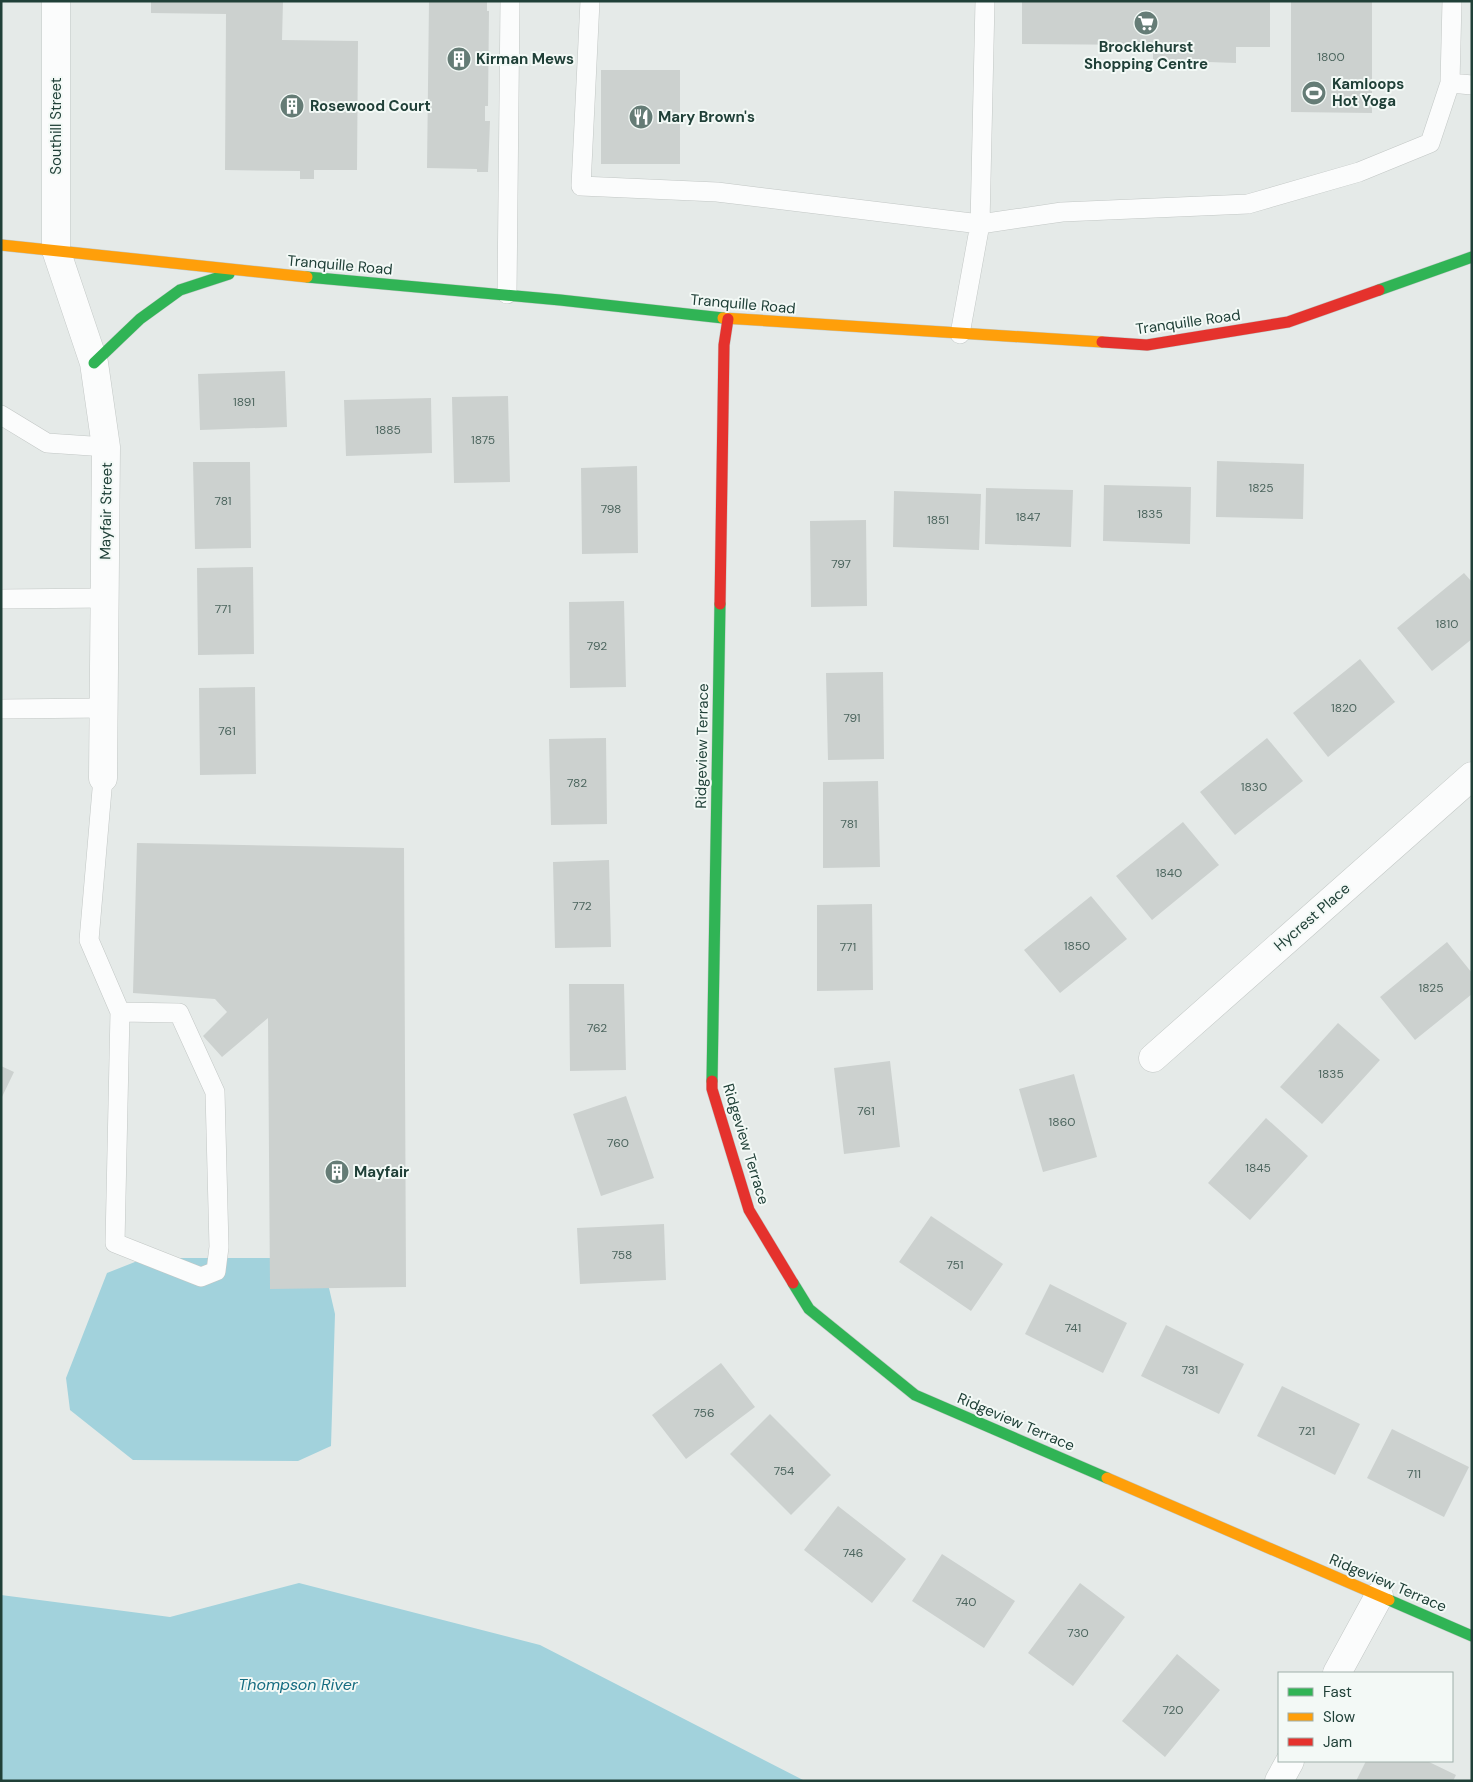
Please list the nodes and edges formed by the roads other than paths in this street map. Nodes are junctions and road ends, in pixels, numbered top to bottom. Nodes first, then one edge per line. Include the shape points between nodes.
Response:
1 (56, 1) edge
2 (510, 1) edge
3 (590, 1) edge
4 (984, 1) edge
5 (1452, 1) edge
6 (1450, 83) junction
7 (1472, 85) edge
8 (980, 224) junction
9 (1, 245) edge
10 (56, 250) junction
11 (1472, 257) edge
12 (238, 271) junction
13 (507, 294) junction
14 (728, 319) junction
15 (960, 334) junction
16 (94, 363) junction
17 (1, 415) edge
18 (106, 448) junction
19 (105, 598) junction
20 (1, 599) edge
21 (104, 708) junction
22 (1, 709) edge
23 (1472, 776) edge
24 (103, 778) joint
25 (120, 1012) junction
26 (1153, 1058) dead end
27 (1379, 1596) junction
28 (1472, 1636) edge
29 (1338, 1672) edge
30 (1289, 1762) edge
31 (1279, 1781) edge

1 - 10 street, Southill Street
2 - 13 lane
3 - 8 lane via 581,186 717,192
4 - 8 lane
5 - 6 lane
6 - 7 lane
6 - 8 lane via 1430,143 1360,172 1248,204 1062,212
8 - 15 lane
9 - 10 street, Tranquille Road
10 - 12 street, Tranquille Road
10 - 16 street, Mayfair Street
11 - 15 street, Tranquille Road via 1288,322 1147,346
12 - 13 street, Tranquille Road
12 - 16 street via 180,290 140,319
13 - 14 street, Tranquille Road
14 - 15 street, Tranquille Road
14 - 27 street, Ridgeview Terrace via 724,346 712,1089 749,1210 809,1309 915,1395
16 - 18 street, Mayfair Street
17 - 18 lane via 47,443
18 - 19 street, Mayfair Street
19 - 20 lane
19 - 21 street, Mayfair Street
21 - 22 lane
21 - 24 street, Mayfair Street
23 - 26 street, Hycrest Place
24 - 25 lane via 89,940
25 - 25 lane via 116,1243 201,1277 216,1271 219,1247 214,1092 179,1013
27 - 28 street, Ridgeview Terrace
27 - 29 street
30 - 31 street

